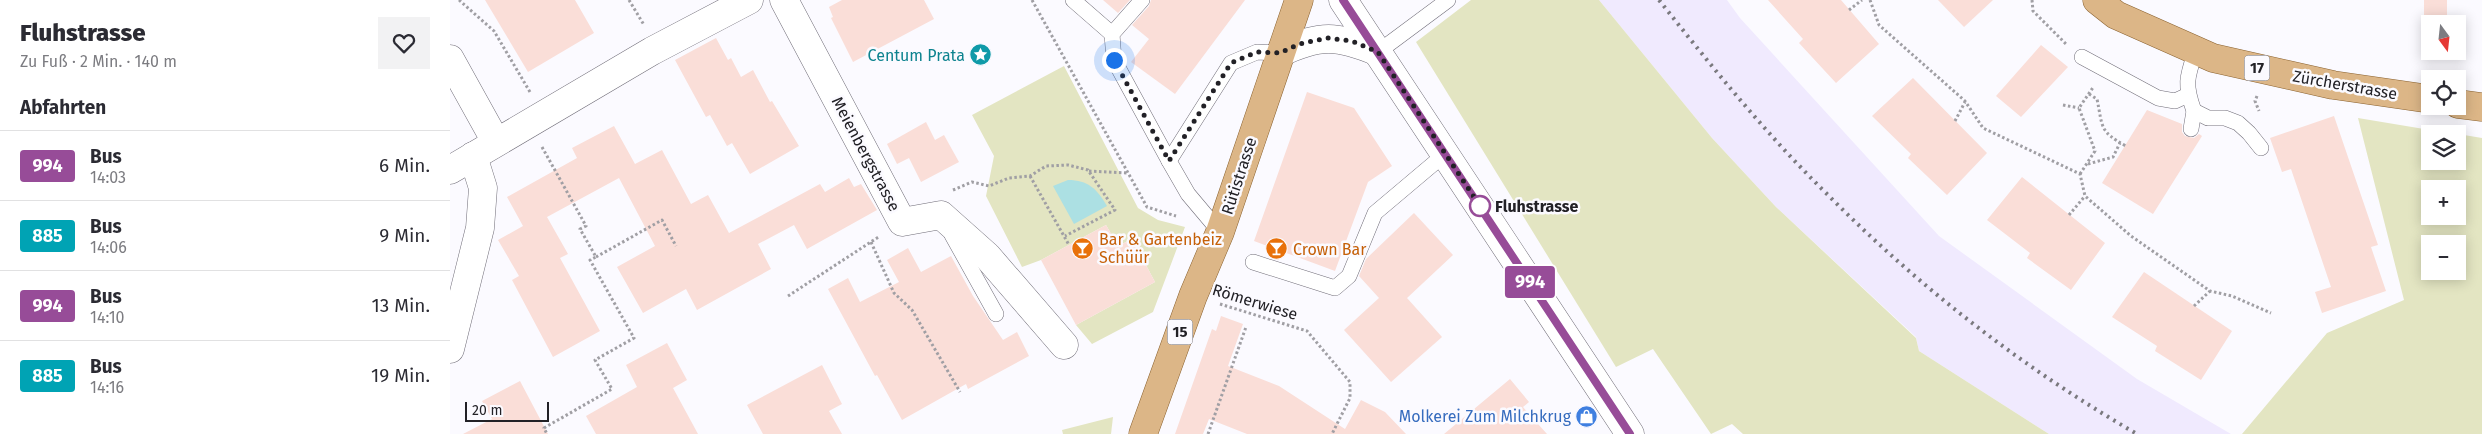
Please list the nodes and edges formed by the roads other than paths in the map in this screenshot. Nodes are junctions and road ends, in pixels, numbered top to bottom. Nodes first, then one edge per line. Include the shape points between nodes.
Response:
1 (749, 0) edge
2 (784, 0) edge
3 (1073, 0) edge
4 (1142, 0) edge
5 (1299, 0) edge
6 (1343, 0) edge
7 (1448, 0) edge
8 (2096, 0) edge
9 (1112, 34) junction
10 (2196, 50) junction
11 (1378, 52) junction
12 (1280, 53) junction
13 (2082, 57) road end
14 (450, 59) edge
15 (2188, 95) junction
16 (2421, 99) edge
17 (2466, 105) edge
18 (2482, 107) edge
19 (2194, 111) junction
20 (2191, 129) dead end
21 (496, 142) junction
22 (2261, 148) dead end
23 (1445, 154) junction
24 (473, 156) junction
25 (1169, 161) junction
26 (450, 170) edge
27 (941, 215) junction
28 (1220, 232) junction
29 (1253, 262) dead end
30 (996, 314) dead end
31 (1064, 345) dead end
32 (450, 350) edge
33 (1143, 434) edge
34 (1630, 434) edge

1 - 21 street via 531,111
2 - 27 street, Meienbergstrasse via 902,222
3 - 9 lane
4 - 9 lane
5 - 12 main road, Rütistrasse / 15
6 - 11 street
7 - 11 lane
8 - 10 main road, Zürcherstrasse / 17 via 2116,15
9 - 25 lane via 1114,60
10 - 15 lane via 2186,77
10 - 16 main road, Zürcherstrasse / 17 via 2213,58 2333,85
11 - 12 street via 1352,41 1328,38 1299,44
11 - 23 street
12 - 25 lane via 1257,52 1231,63
12 - 28 main road, Rütistrasse / 15
13 - 15 lane via 2158,98 2175,101
14 - 21 street
15 - 19 lane
17 - 18 main road
19 - 20 lane
19 - 22 lane via 2208,118 2225,118 2238,123
21 - 24 street
23 - 29 lane via 1375,213 1349,276 1335,288
23 - 34 street
24 - 26 street
24 - 32 street via 483,188 480,228
25 - 28 lane via 1188,194
27 - 30 lane
27 - 31 street via 987,256
28 - 33 main road, Rütistrasse / 15

